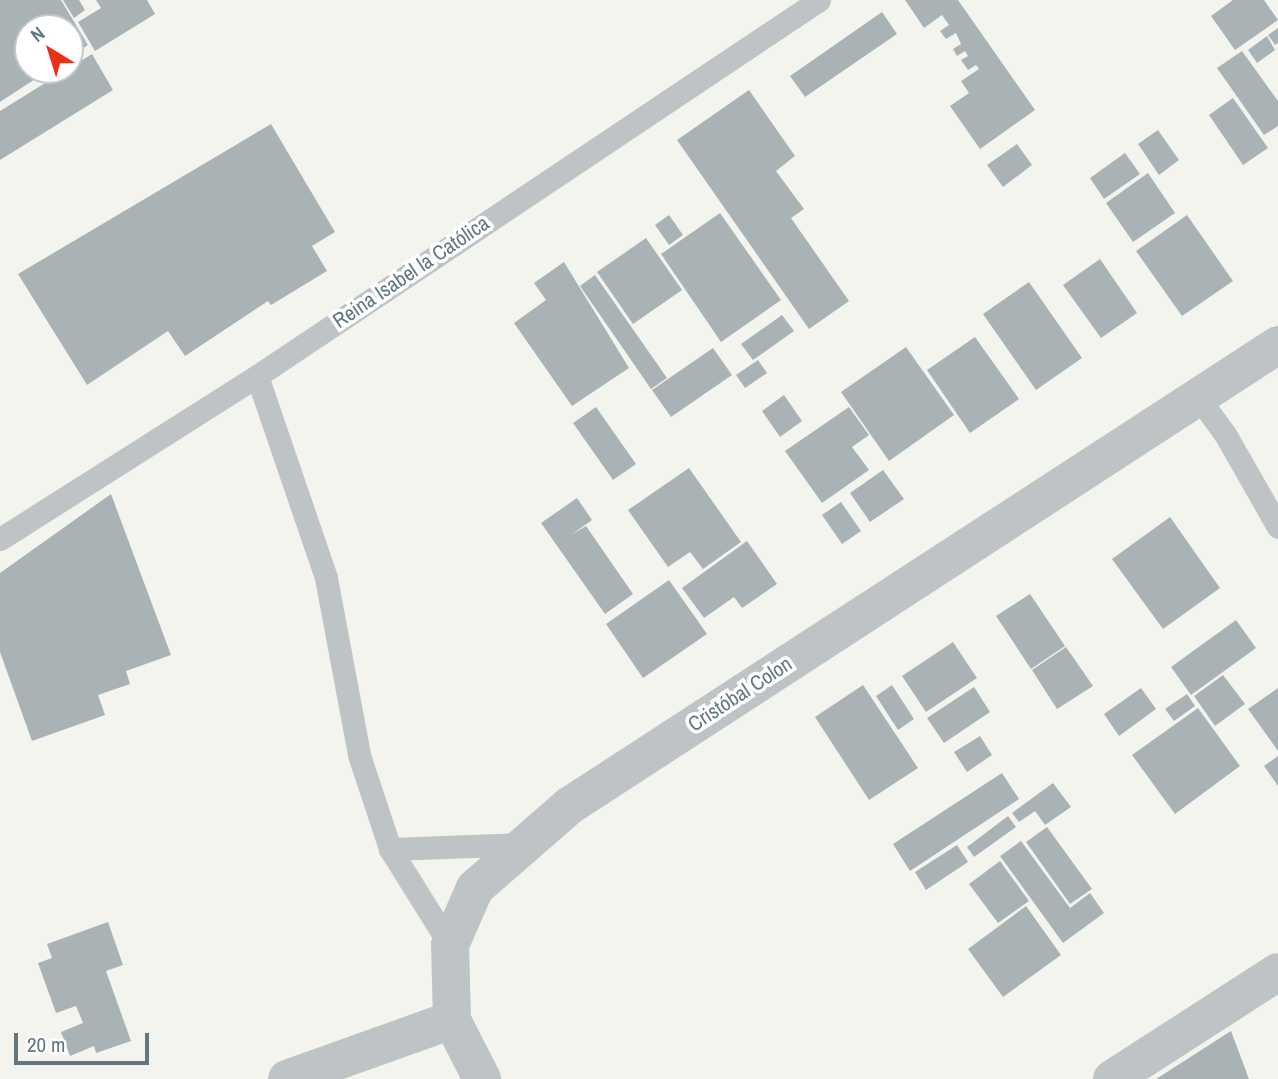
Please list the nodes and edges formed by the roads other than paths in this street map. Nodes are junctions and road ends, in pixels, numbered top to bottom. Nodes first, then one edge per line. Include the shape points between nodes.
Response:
1 (819, 0) edge
2 (1278, 345) edge
3 (257, 376) junction
4 (1198, 397) junction
5 (1278, 527) edge
6 (0, 539) edge
7 (525, 844) junction
8 (390, 849) junction
9 (450, 945) junction
10 (1278, 972) edge
11 (452, 1020) junction
12 (287, 1079) edge
13 (482, 1079) edge
14 (1112, 1079) edge

1 - 3 lane, Reina Isabel la Católica
2 - 4 street, Cristóbal Colon
3 - 6 lane, Reina Isabel la Católica
3 - 8 lane via 326,578 359,755
4 - 5 lane via 1225,434
4 - 7 street, Cristóbal Colon via 569,806
7 - 8 lane
7 - 9 street, Cristóbal Colon via 475,888
8 - 9 lane
9 - 11 street, Cristóbal Colon
10 - 14 street
11 - 12 street
11 - 13 street

